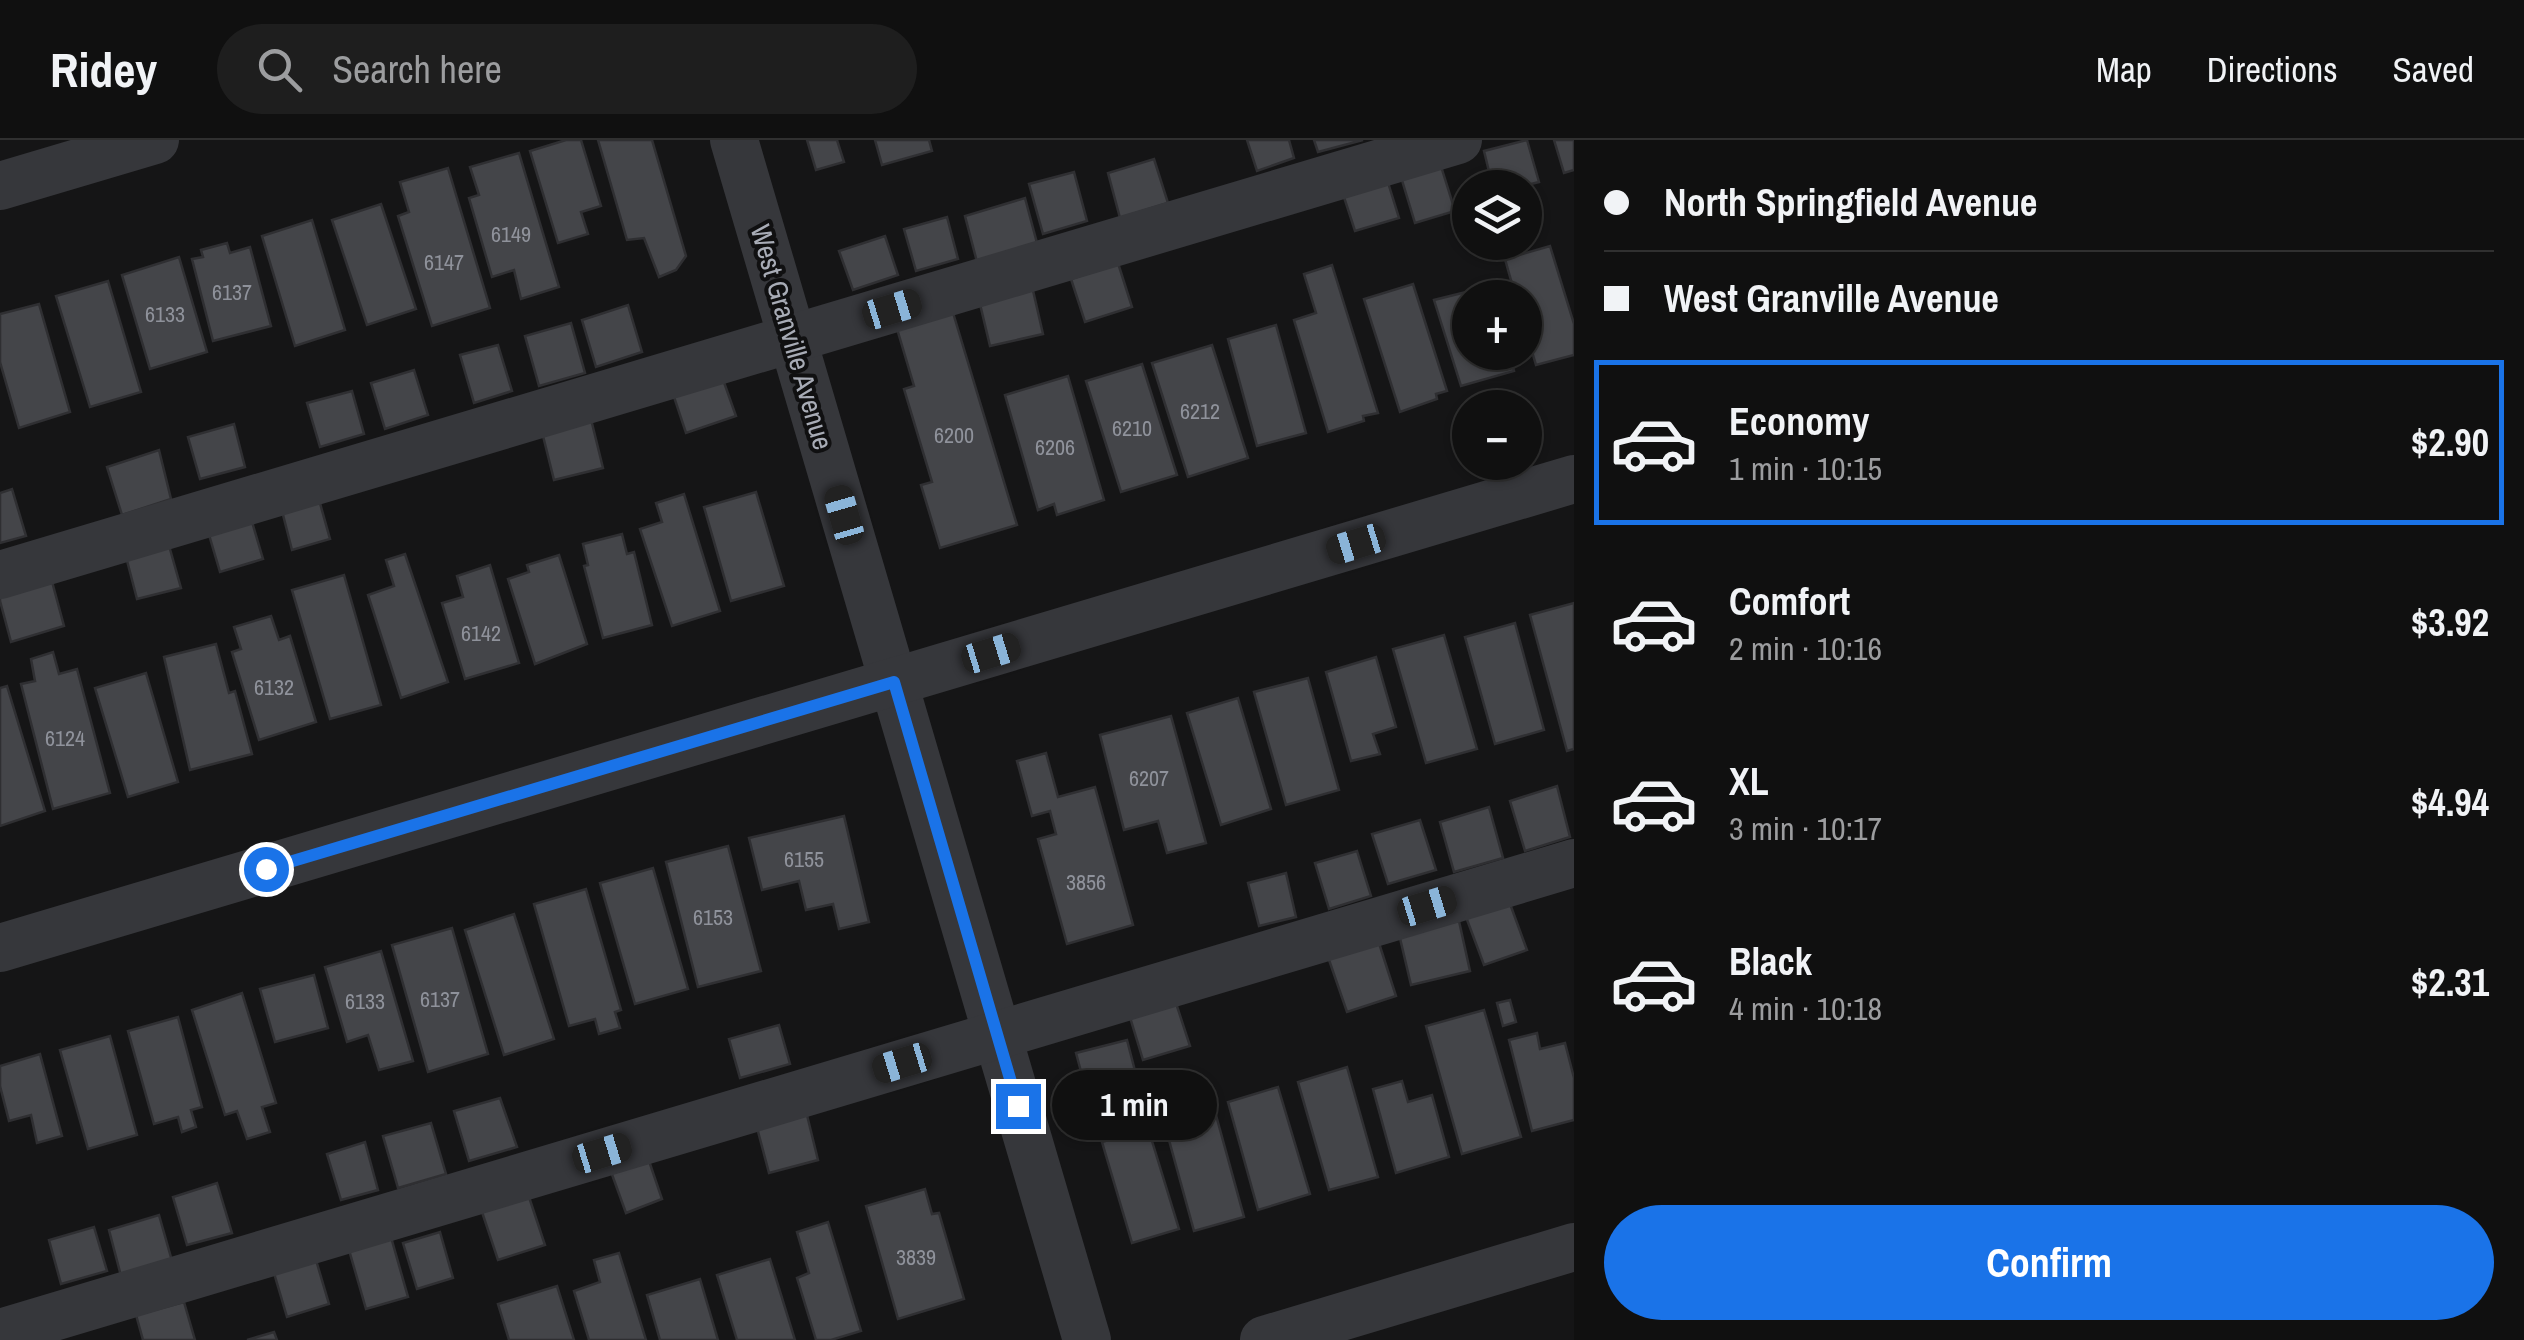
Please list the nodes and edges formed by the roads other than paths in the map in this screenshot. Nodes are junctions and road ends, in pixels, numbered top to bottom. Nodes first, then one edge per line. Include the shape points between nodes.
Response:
1 (155, 140) edge
2 (734, 140) edge
3 (1458, 140) edge
4 (0, 186) edge
5 (793, 338) junction
6 (1574, 479) edge
7 (0, 575) edge
8 (894, 682) junction
9 (1574, 862) edge
10 (0, 948) edge
11 (997, 1035) junction
12 (1574, 1246) edge
13 (0, 1332) edge
14 (1088, 1340) edge
15 (1264, 1340) edge

1 - 4 street
2 - 5 street, West Granville Avenue
3 - 5 street
5 - 7 street
5 - 8 street, West Granville Avenue
6 - 8 street
8 - 10 street
8 - 11 street, West Granville Avenue
9 - 11 street
11 - 13 street
11 - 14 street, West Granville Avenue
12 - 15 street

